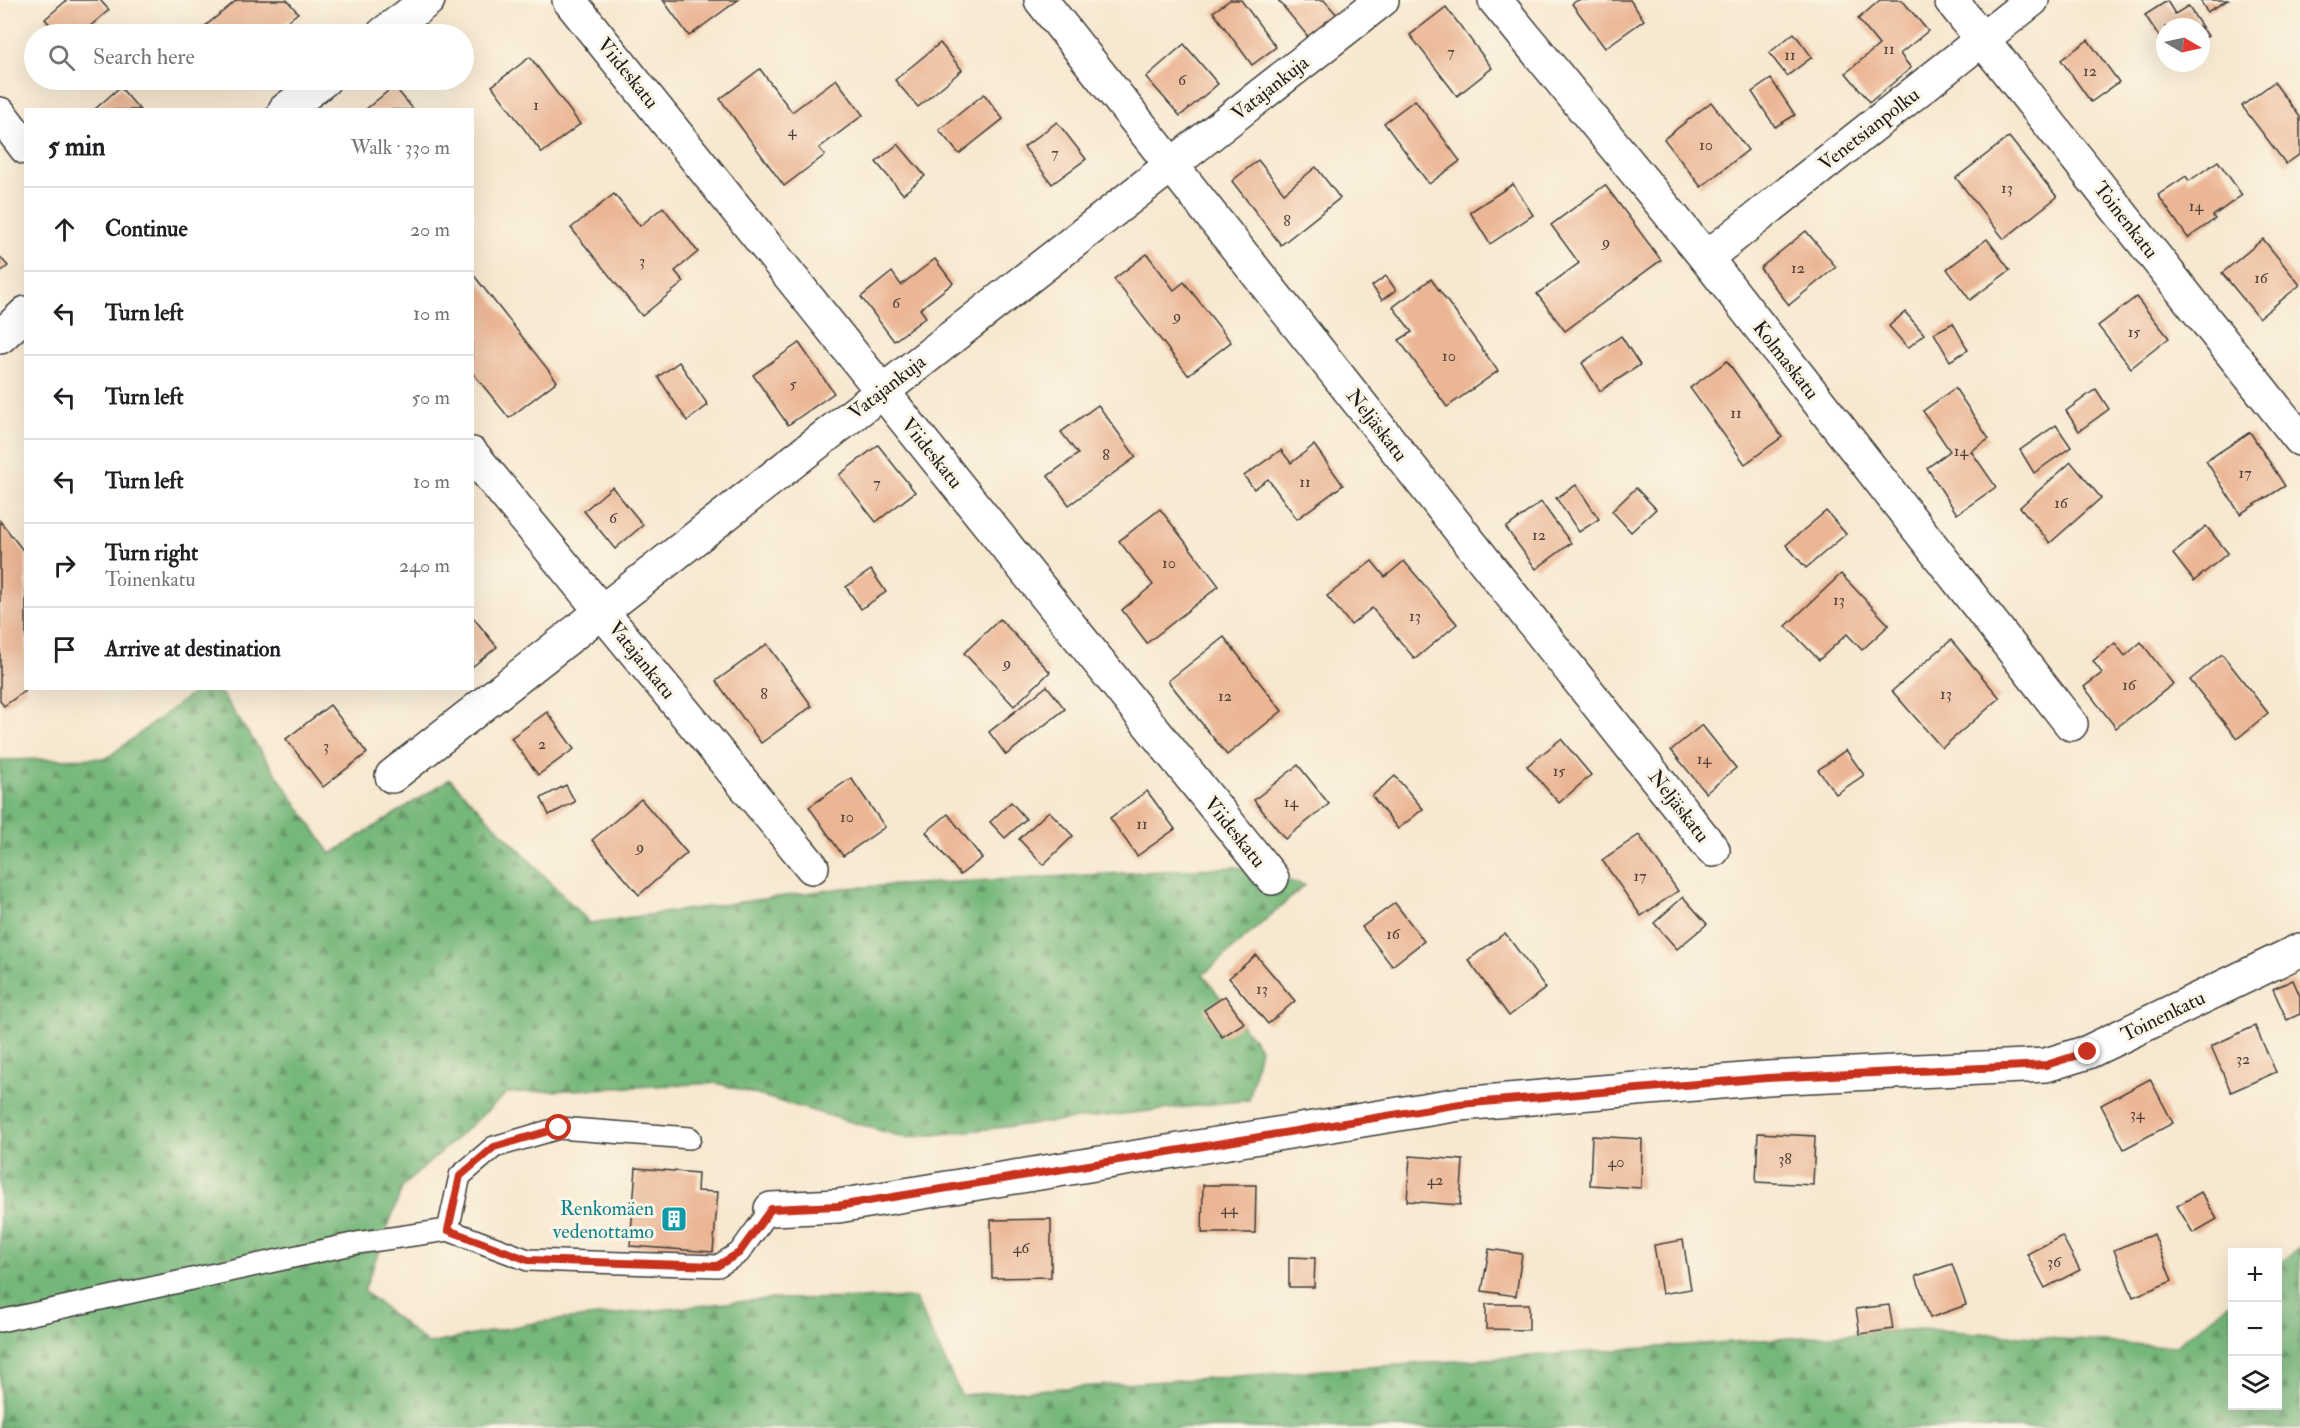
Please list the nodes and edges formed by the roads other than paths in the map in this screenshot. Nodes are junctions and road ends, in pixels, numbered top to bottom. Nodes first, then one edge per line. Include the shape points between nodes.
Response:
1 (428, 0) edge
2 (569, 0) edge
3 (1041, 0) edge
4 (1382, 0) edge
5 (1495, 0) edge
6 (1951, 0) edge
7 (2032, 0) edge
8 (396, 24) edge
9 (1982, 39) junction
10 (311, 90) edge
11 (288, 108) edge
12 (0, 114) edge
13 (24, 145) edge
14 (1171, 165) junction
15 (1706, 258) junction
16 (24, 315) edge
17 (0, 337) edge
18 (882, 391) junction
19 (2300, 439) edge
20 (474, 456) edge
21 (602, 611) junction
22 (2071, 724) dead end
23 (392, 776) dead end
24 (1713, 850) dead end
25 (812, 867) dead end
26 (1272, 878) dead end
27 (2300, 950) edge
28 (690, 1138) dead end
29 (771, 1209) joint
30 (448, 1230) junction
31 (0, 1321) edge

1 - 8 street
2 - 18 street, Viideskatu
3 - 14 street, Neljäskatu
4 - 14 street, Vatajankuja
5 - 15 street, Kolmaskatu
6 - 9 street, Toinenkatu
7 - 9 street, Venetsianpolku
9 - 15 street, Venetsianpolku
9 - 19 street, Toinenkatu
10 - 11 street
12 - 13 street
14 - 18 street, Vatajankuja
14 - 24 street, Neljäskatu
15 - 22 street, Kolmaskatu
16 - 17 street
18 - 21 street, Vatajankuja
18 - 26 street, Viideskatu
20 - 21 street, Vatajankatu
21 - 23 street, Vatajankuja
21 - 25 street, Vatajankatu
27 - 29 street, Toinenkatu via 2088,1052 2046,1065 1767,1078 1460,1104 838,1206
28 - 30 lane via 559,1128 494,1147 460,1176
29 - 30 lane via 739,1253 717,1266 528,1260
30 - 31 lane via 357,1243

